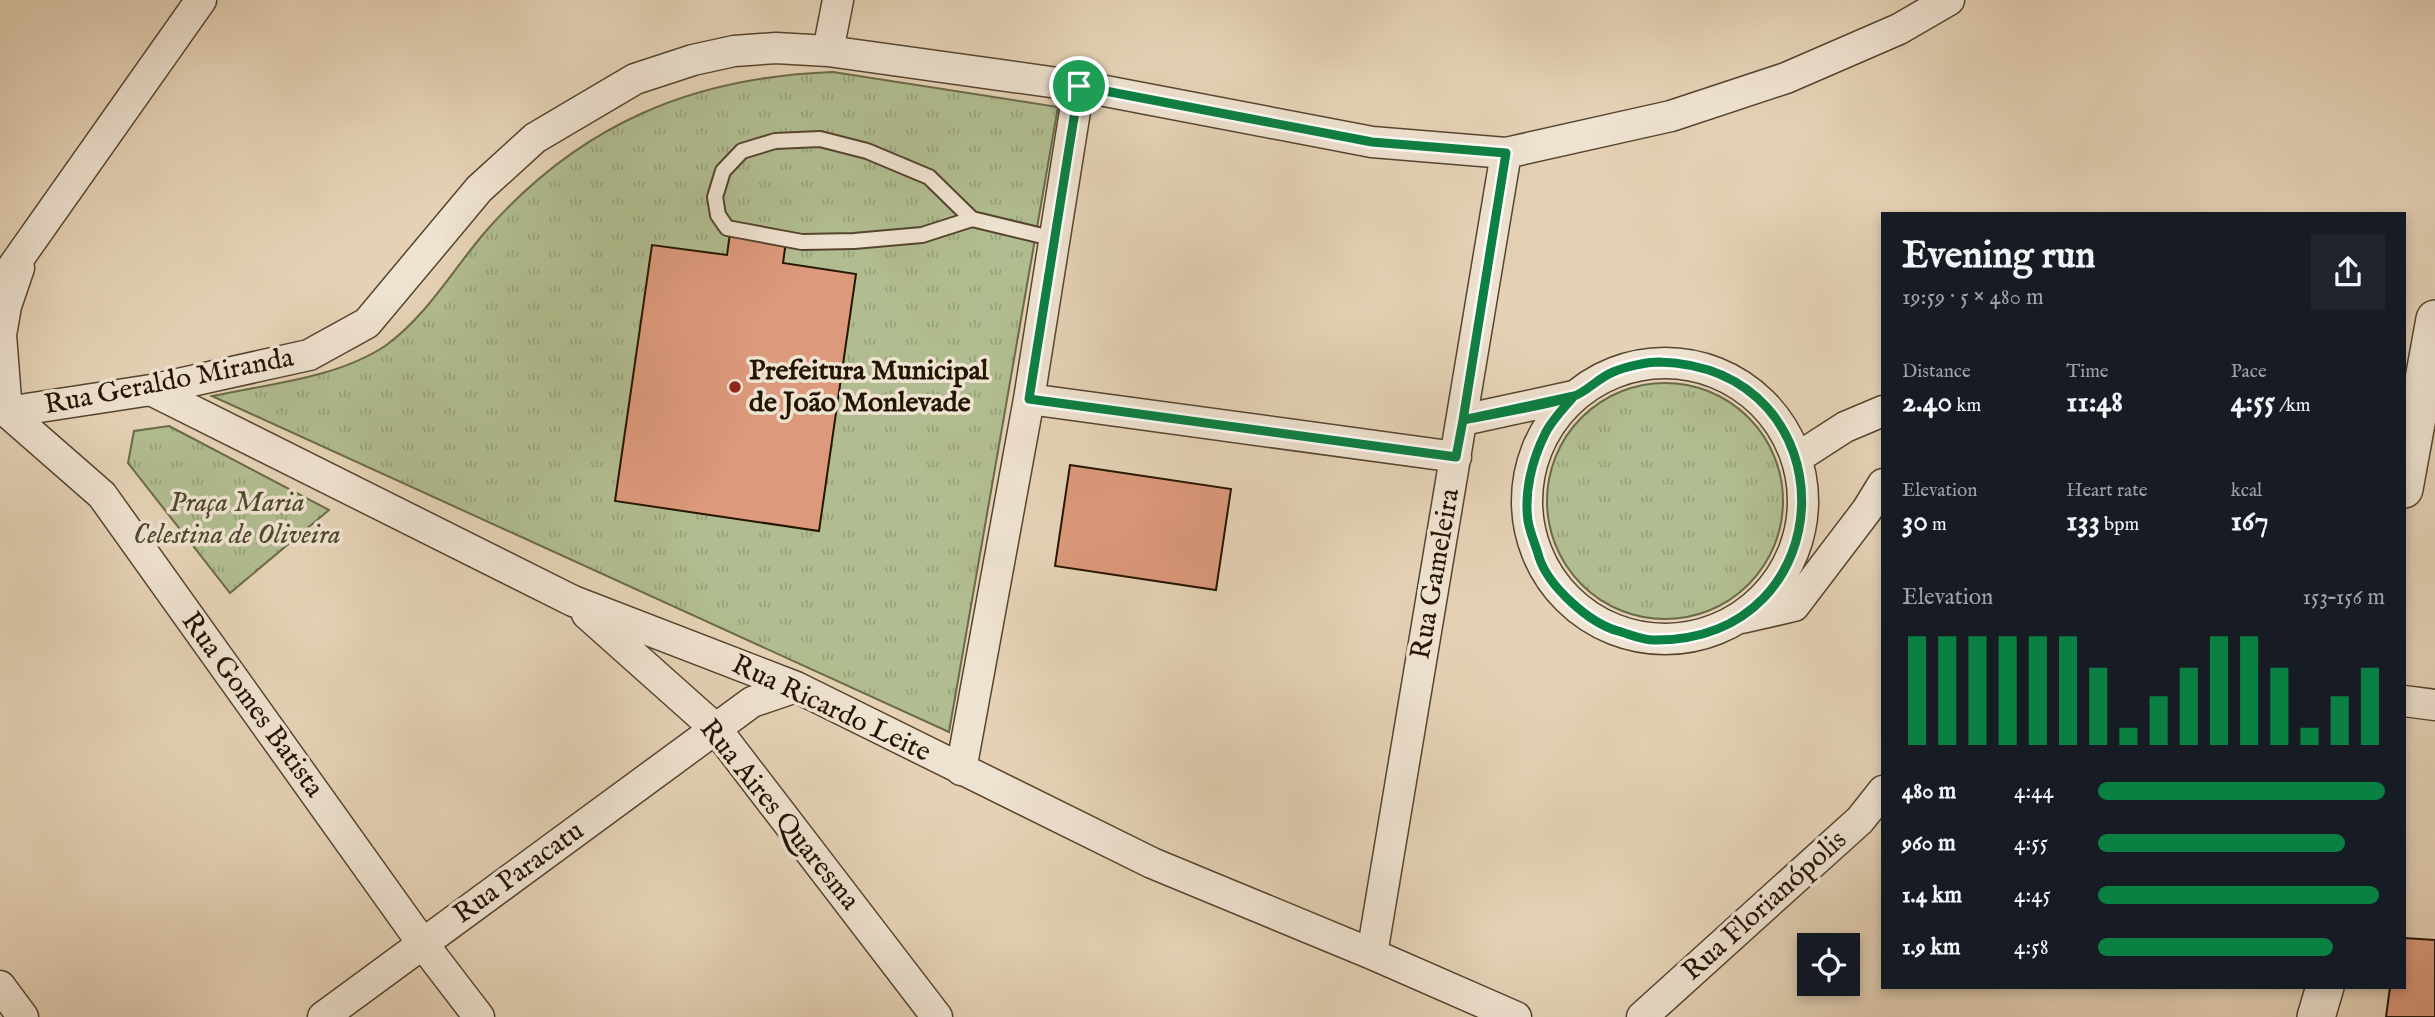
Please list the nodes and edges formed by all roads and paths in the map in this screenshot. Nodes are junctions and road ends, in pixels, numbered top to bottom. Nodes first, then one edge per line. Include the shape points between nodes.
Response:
1 (201, 0) edge
2 (838, 0) edge
3 (1949, 0) edge
4 (828, 51) junction
5 (1079, 86) junction
6 (1506, 153) junction
7 (972, 219) junction
8 (1055, 239) junction
9 (24, 254) junction
10 (0, 285) edge
11 (2435, 319) edge
12 (151, 390) junction
13 (1574, 396) junction
14 (1029, 399) junction
15 (3, 411) edge
16 (1881, 412) edge
17 (2410, 415) edge
18 (1463, 420) junction
19 (1456, 457) junction
20 (1797, 458) junction
21 (2406, 464) edge
22 (1881, 487) edge
23 (573, 601) junction
24 (1739, 619) junction
25 (796, 687) junction
26 (2406, 701) edge
27 (2435, 705) edge
28 (716, 729) junction
29 (961, 770) junction
30 (1881, 794) edge
31 (423, 944) junction
32 (1372, 954) junction
33 (0, 986) edge
34 (2324, 989) edge
35 (23, 1017) edge
36 (323, 1017) edge
37 (479, 1017) edge
38 (937, 1017) edge
39 (1516, 1017) edge
40 (1642, 1017) edge
41 (2316, 1017) edge

1 - 9 street
2 - 4 street
3 - 6 street, Rua Geraldo Miranda via 1899,29 1786,78 1671,116
4 - 5 street, Rua Geraldo Miranda
4 - 12 street, Rua Geraldo Miranda via 734,51 635,79 535,138 479,188 367,323 309,355
5 - 6 street, Rua Geraldo Miranda via 1372,142
5 - 8 street
6 - 18 street, Rua Gameleira
7 - 7 lane via 929,177 820,139 775,141 742,151 723,171 715,197 718,215 727,228 802,242 922,234
7 - 8 lane
8 - 14 street
9 - 10 street
9 - 15 street via 1,335
11 - 17 street
12 - 15 street, Rua Geraldo Miranda
12 - 23 street, Rua Ricardo Leite
13 - 18 street
13 - 20 street via 1613,372 1657,362 1702,367 1743,386 1776,418
13 - 24 street via 1545,432 1529,475 1528,521 1542,565 1569,601 1607,628 1651,640 1696,637
14 - 19 street
14 - 29 street
15 - 31 street, Rua Gomes Batista via 102,495
16 - 20 street via 1845,427
17 - 21 street
18 - 19 street, Rua Gameleira
19 - 32 street, Rua Gameleira
20 - 24 street via 1803,504 1795,548 1773,589
22 - 24 street via 1794,606
23 - 25 street, Rua Ricardo Leite
23 - 28 street, Rua Aires Quaresma
25 - 28 street, Rua Paracatu via 752,702
25 - 29 street, Rua Ricardo Leite
26 - 27 street
28 - 31 street, Rua Paracatu
28 - 38 street, Rua Aires Quaresma
29 - 32 street, Rua Ricardo Leite via 1152,863
30 - 40 street, Rua Florianópolis via 1860,820
31 - 36 street, Rua Paracatu
31 - 37 street, Rua Gomes Batista
32 - 39 street, Rua Ricardo Leite
33 - 35 street
34 - 41 street

